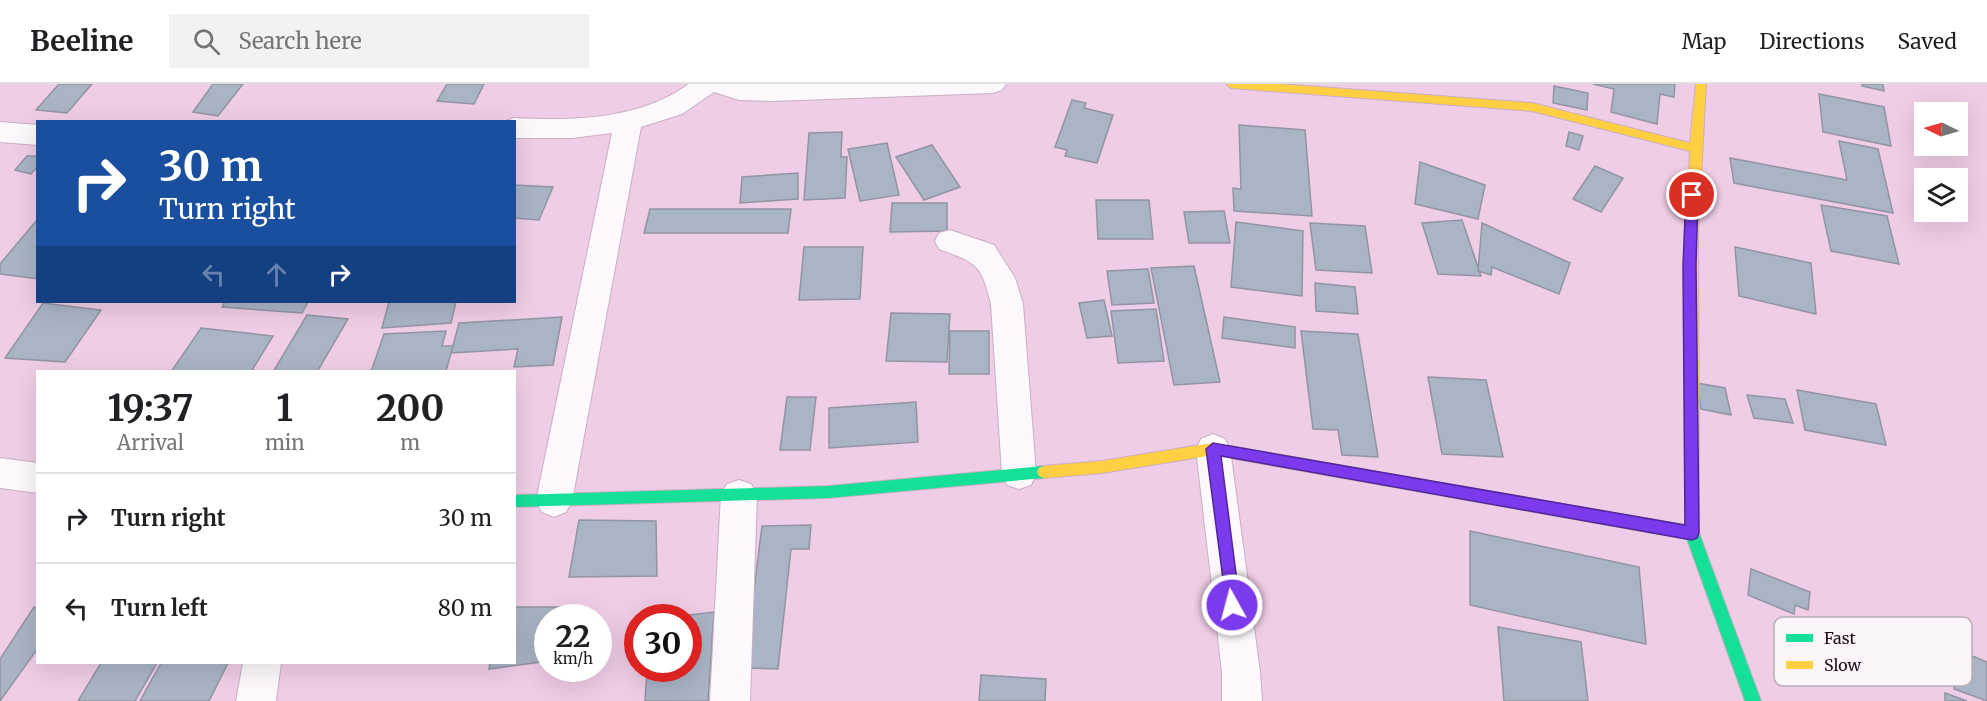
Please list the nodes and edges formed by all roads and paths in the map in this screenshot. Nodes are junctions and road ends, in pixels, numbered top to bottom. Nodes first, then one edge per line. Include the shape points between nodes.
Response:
1 (707, 84) edge
2 (717, 84) edge
3 (991, 84) edge
4 (1231, 84) edge
5 (1701, 84) edge
6 (629, 119) junction
7 (516, 128) edge
8 (0, 132) edge
9 (36, 135) edge
10 (1694, 148) junction
11 (950, 241) dead end
12 (1213, 449) junction
13 (0, 473) edge
14 (1019, 474) junction
15 (36, 478) edge
16 (739, 495) junction
17 (516, 501) edge
18 (554, 501) junction
19 (1692, 533) junction
20 (262, 664) edge
21 (256, 701) edge
22 (730, 701) edge
23 (1242, 701) edge
24 (1753, 701) edge

1 - 6 street via 669,109
2 - 3 street via 739,91 772,92
4 - 10 street via 1532,107
5 - 10 street
6 - 7 street via 581,130
6 - 18 street
8 - 9 street
10 - 19 street via 1690,265
11 - 14 street via 983,253 1000,278 1007,304
12 - 14 street via 1102,467
12 - 19 street
12 - 23 street
13 - 15 street
14 - 16 street via 828,492
16 - 18 street
16 - 22 street
17 - 18 street
19 - 24 street
20 - 21 street

